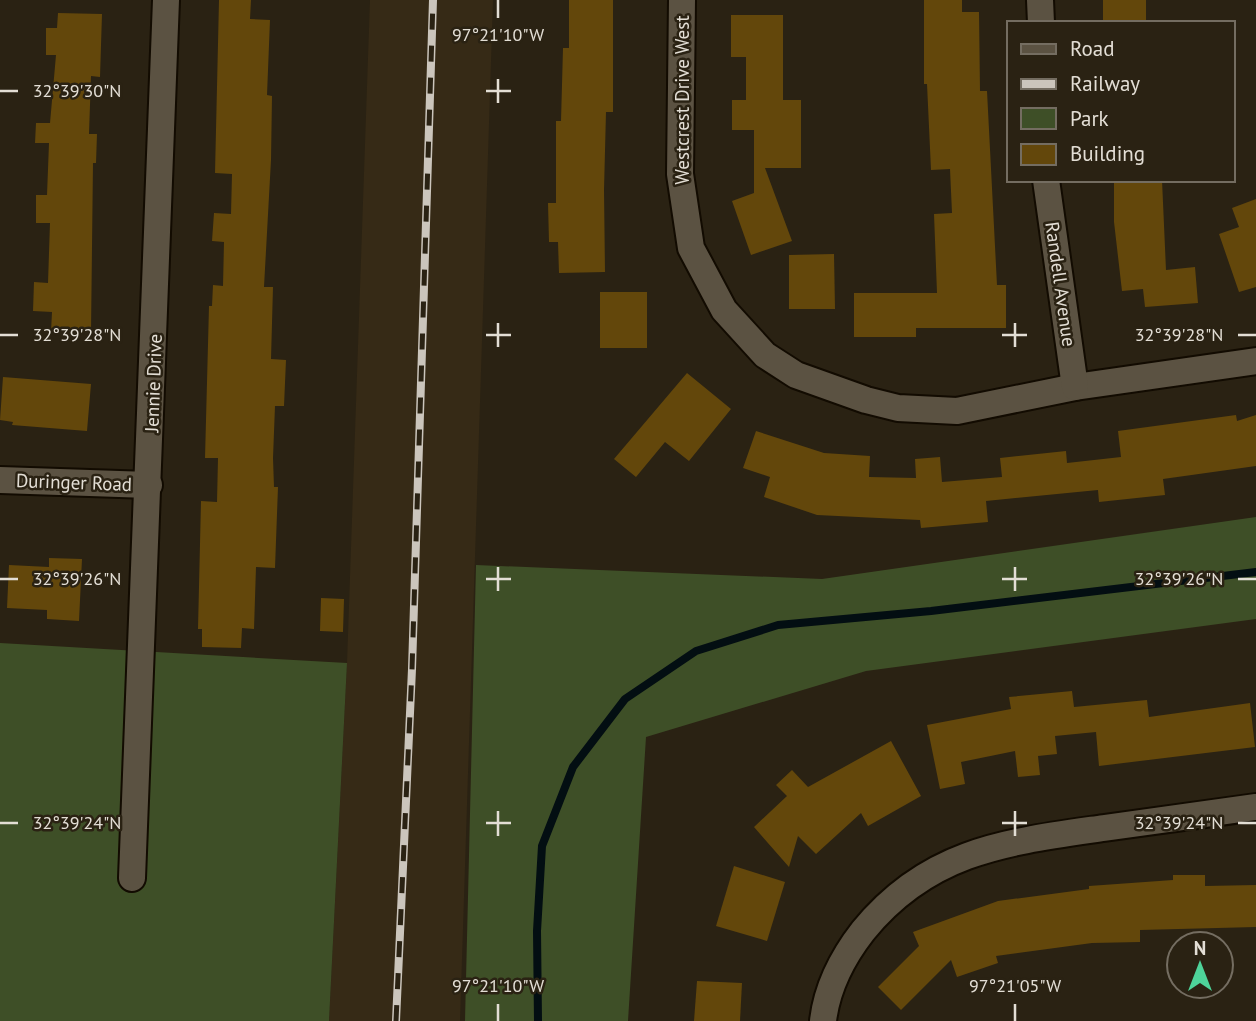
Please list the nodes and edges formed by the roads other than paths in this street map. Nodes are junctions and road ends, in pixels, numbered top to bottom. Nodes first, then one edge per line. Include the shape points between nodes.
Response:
1 (166, 0) edge
2 (682, 0) edge
3 (1040, 0) edge
4 (1041, 21) edge
5 (1045, 182) edge
6 (1256, 361) edge
7 (1075, 387) junction
8 (0, 480) edge
9 (149, 485) junction
10 (1256, 807) edge
11 (132, 878) dead end
12 (823, 1021) edge

1 - 9 street, Jennie Drive
2 - 7 street, Westcrest Drive West via 680,174 691,248 724,310 765,355 796,375 898,408 957,411
3 - 4 street
5 - 7 street, Randell Avenue
6 - 7 street, Westcrest Drive West
8 - 9 street, Duringer Road
9 - 11 street, Jennie Drive
10 - 12 street via 1020,840 951,860 919,877 884,905 835,973

